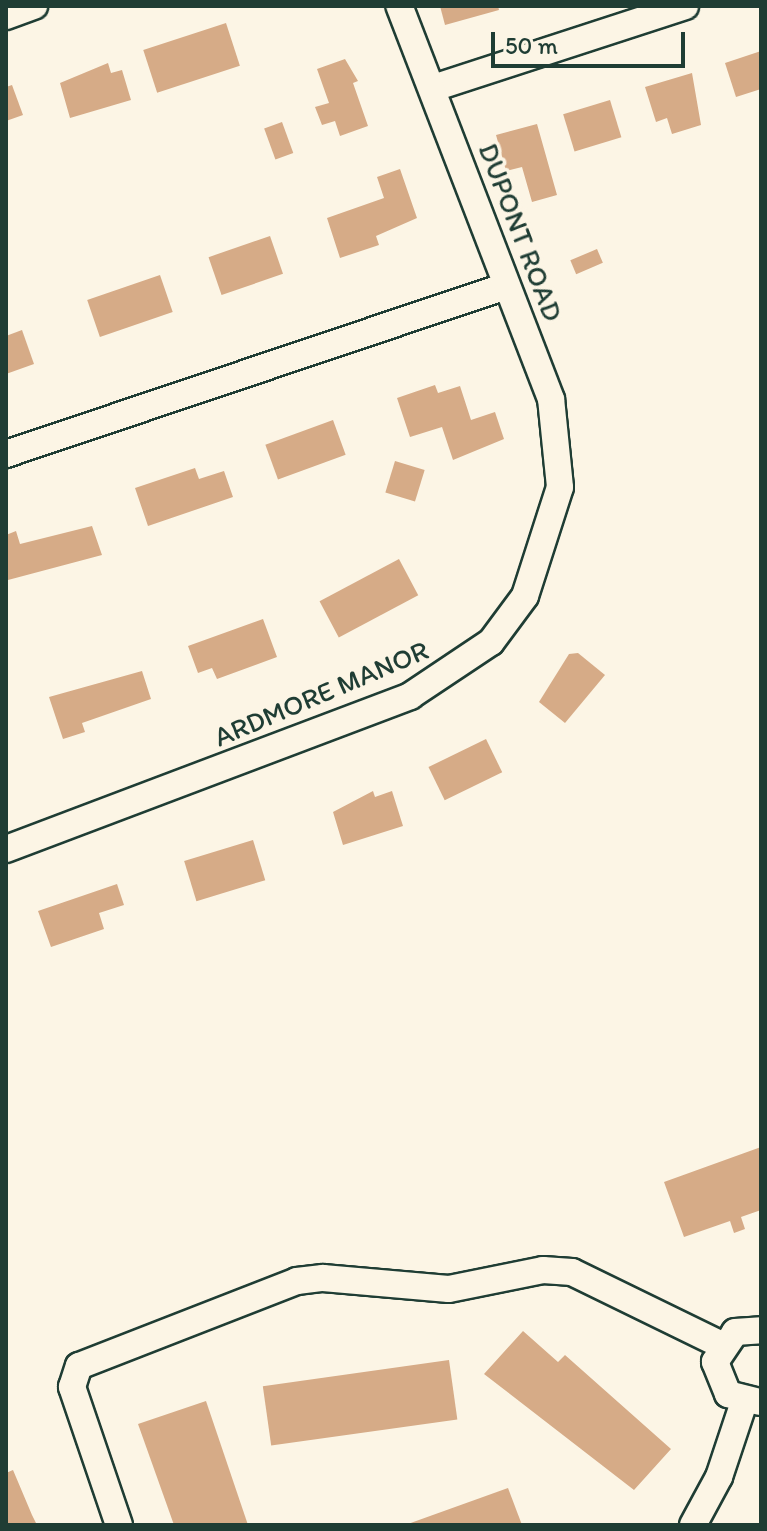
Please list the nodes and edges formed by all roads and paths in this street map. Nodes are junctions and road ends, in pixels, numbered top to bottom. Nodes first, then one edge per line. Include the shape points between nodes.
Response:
1 (34, 6) edge
2 (399, 6) edge
3 (685, 6) edge
4 (6, 16) edge
5 (433, 88) junction
6 (506, 286) junction
7 (6, 454) edge
8 (560, 487) joint
9 (6, 849) edge
10 (761, 1330) edge
11 (722, 1345) junction
12 (753, 1402) edge
13 (119, 1525) edge
14 (693, 1525) edge

1 - 4 street
2 - 5 street, DUPONT ROAD
3 - 5 street
5 - 6 street, DUPONT ROAD
6 - 7 street
6 - 8 street, DUPONT ROAD via 551,399
8 - 9 street, ARDMORE MANOR via 525,596 491,642 453,672 382,707
10 - 11 street via 735,1332
11 - 12 street via 718,1379
11 - 13 street via 572,1272 543,1270 449,1289 323,1278 297,1281 79,1366 72,1387
12 - 14 street

